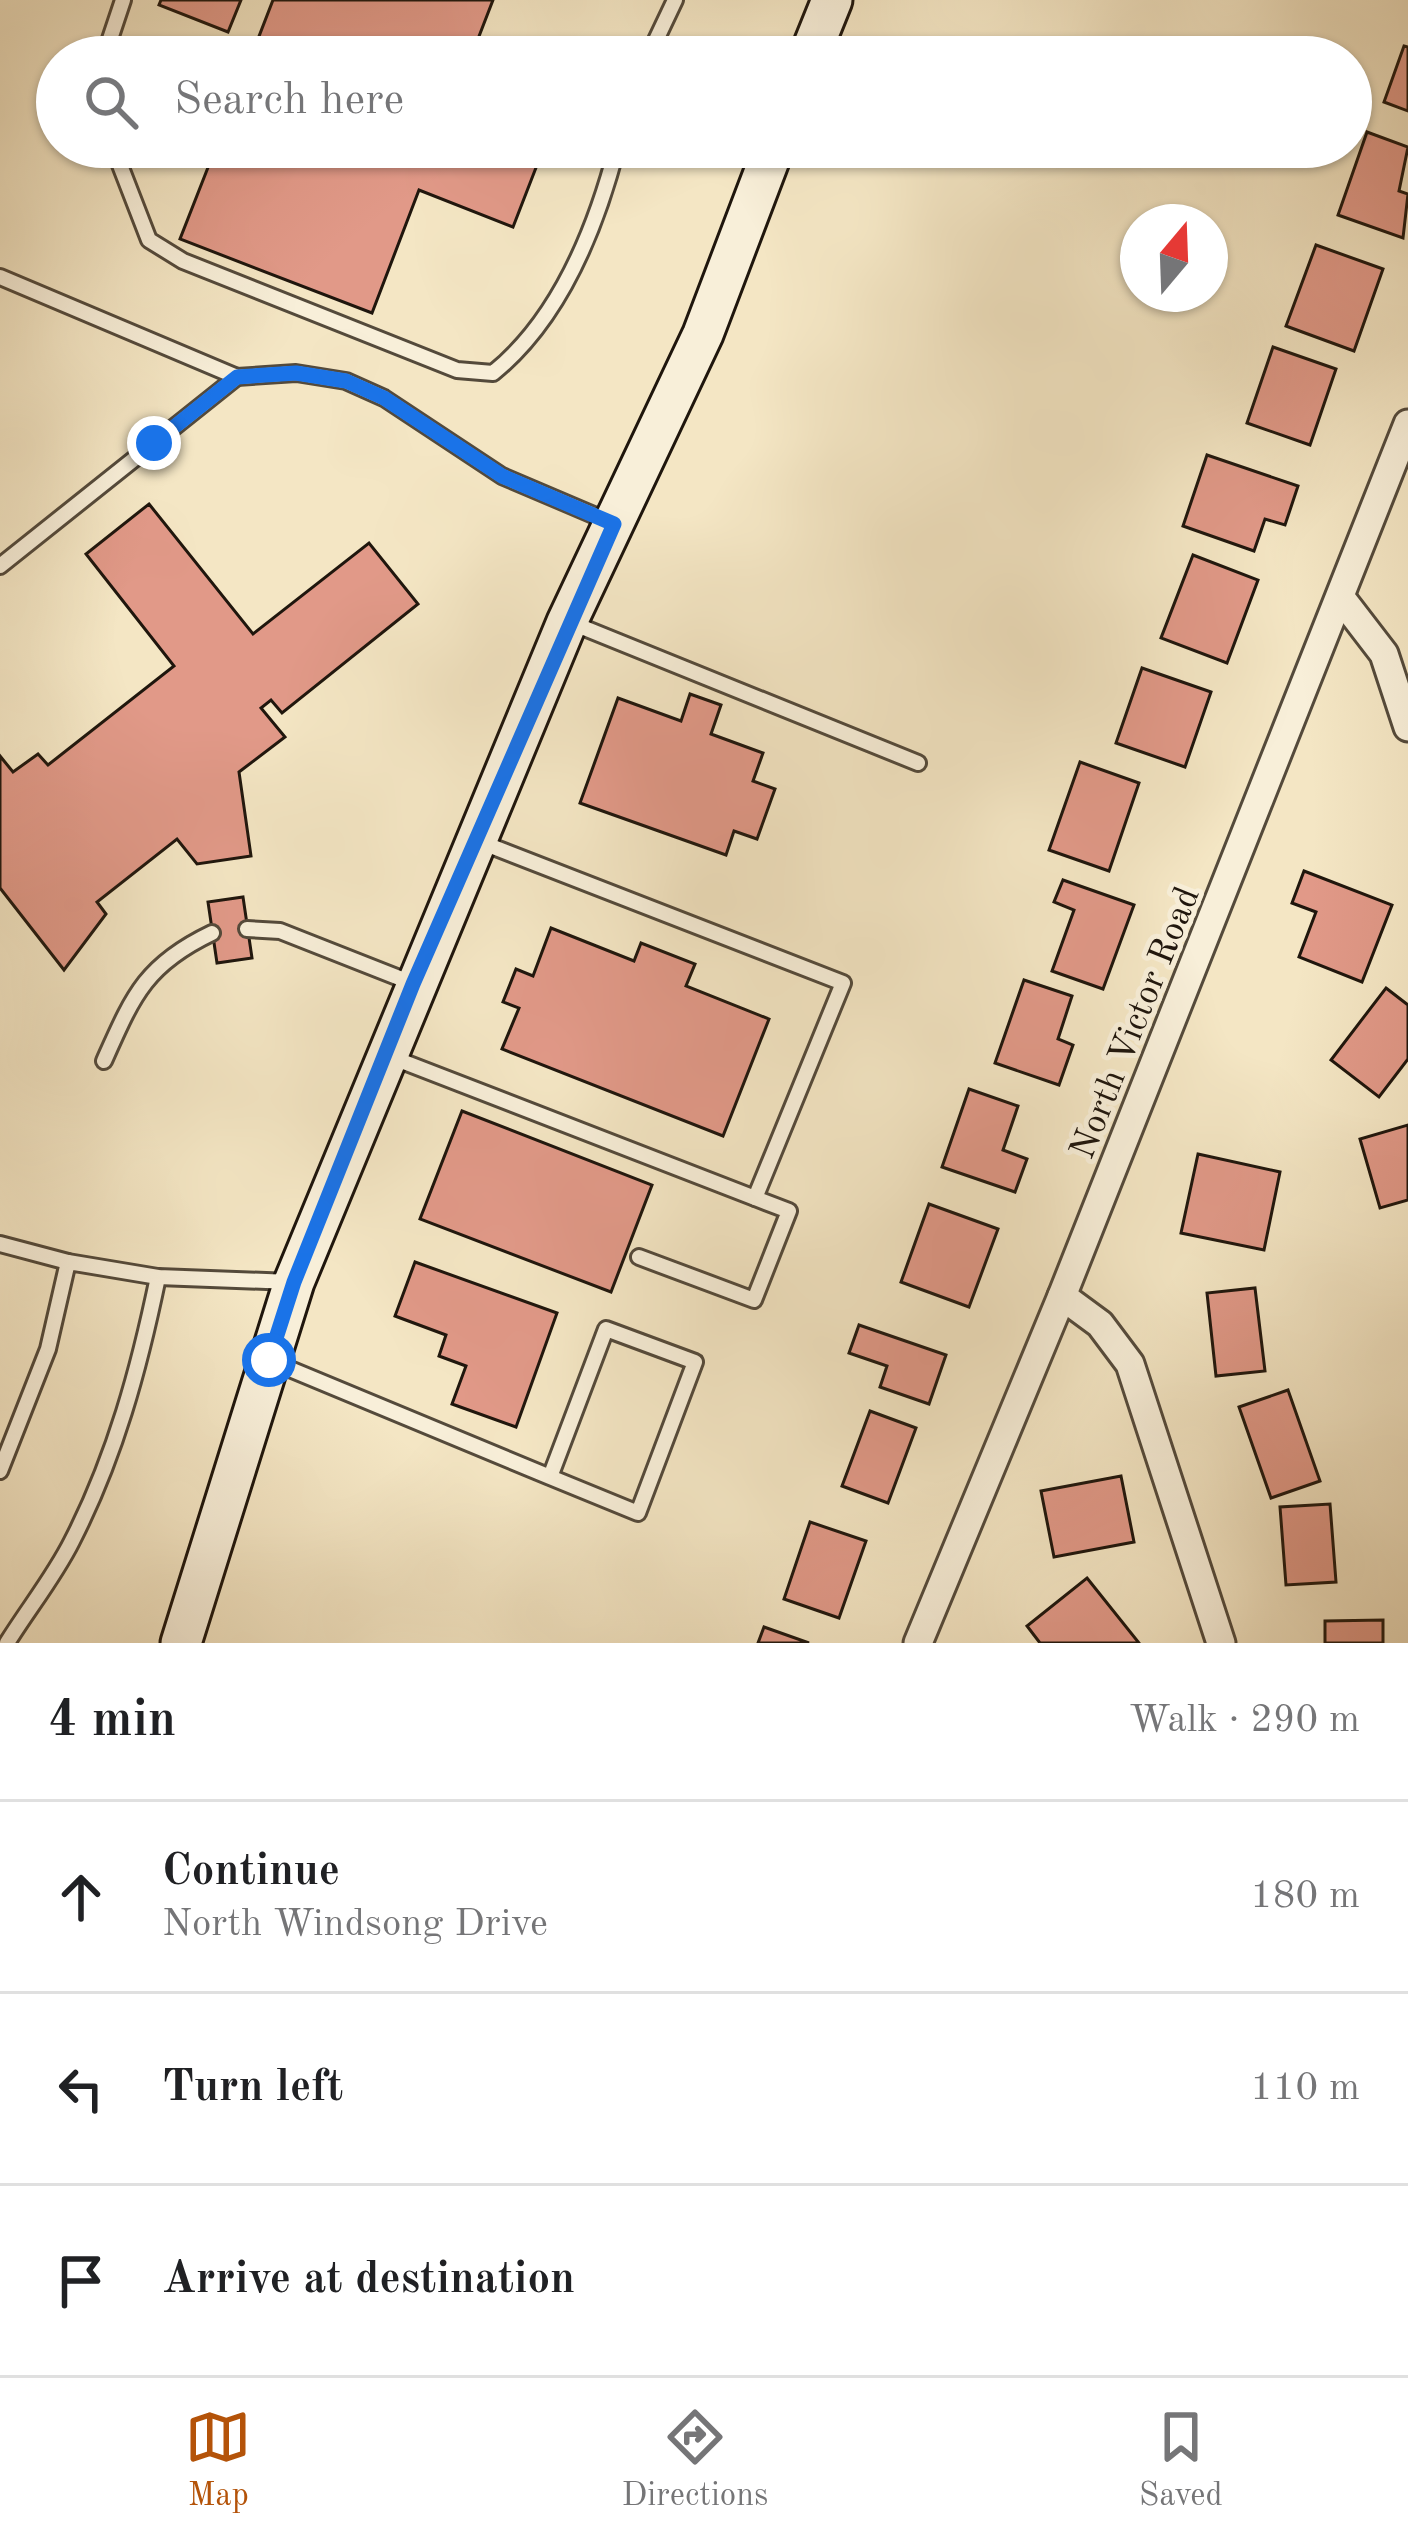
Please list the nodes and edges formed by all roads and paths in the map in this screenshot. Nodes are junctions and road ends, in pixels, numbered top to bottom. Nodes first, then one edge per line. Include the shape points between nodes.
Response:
1 (123, 0) edge
2 (675, 0) edge
3 (832, 0) edge
4 (111, 36) edge
5 (658, 36) edge
6 (817, 36) edge
7 (121, 168) edge
8 (611, 168) edge
9 (766, 168) edge
10 (0, 277) edge
11 (237, 377) junction
12 (1408, 424) edge
13 (614, 524) junction
14 (0, 566) edge
15 (1341, 598) junction
16 (567, 622) junction
17 (1408, 727) edge
18 (918, 763) dead end
19 (478, 842) junction
20 (247, 928) dead end
21 (212, 933) dead end
22 (413, 984) junction
23 (385, 1055) junction
24 (104, 1061) dead end
25 (754, 1198) junction
26 (0, 1244) edge
27 (639, 1257) dead end
28 (68, 1262) junction
29 (158, 1276) junction
30 (294, 1282) junction
31 (1062, 1296) junction
32 (269, 1360) junction
33 (0, 1471) edge
34 (550, 1477) junction
35 (7, 1643) edge
36 (181, 1643) edge
37 (918, 1643) edge
38 (1221, 1643) edge

1 - 4 lane
2 - 5 lane
3 - 6 street
7 - 8 lane via 149,240 184,261 457,370 494,374 520,352 596,226
9 - 13 street via 703,334
10 - 11 lane
11 - 13 lane via 296,373 346,381 502,476
11 - 14 lane
12 - 15 street, North Victor Road
13 - 16 street
15 - 17 street via 1384,653
15 - 31 street, North Victor Road
16 - 18 lane
16 - 19 street
19 - 22 street
19 - 25 lane via 843,983
20 - 22 lane via 280,931
21 - 24 lane via 173,953 138,985
22 - 23 street
23 - 25 lane
23 - 30 street
25 - 27 lane via 789,1211 754,1300
26 - 28 lane
28 - 29 lane
28 - 33 lane via 48,1349
29 - 30 lane
29 - 35 lane via 112,1451 71,1544
30 - 32 street
31 - 37 street, North Victor Road
31 - 38 street via 1100,1324 1130,1364
32 - 34 lane
32 - 36 street
34 - 34 lane via 606,1329 695,1363 638,1513

